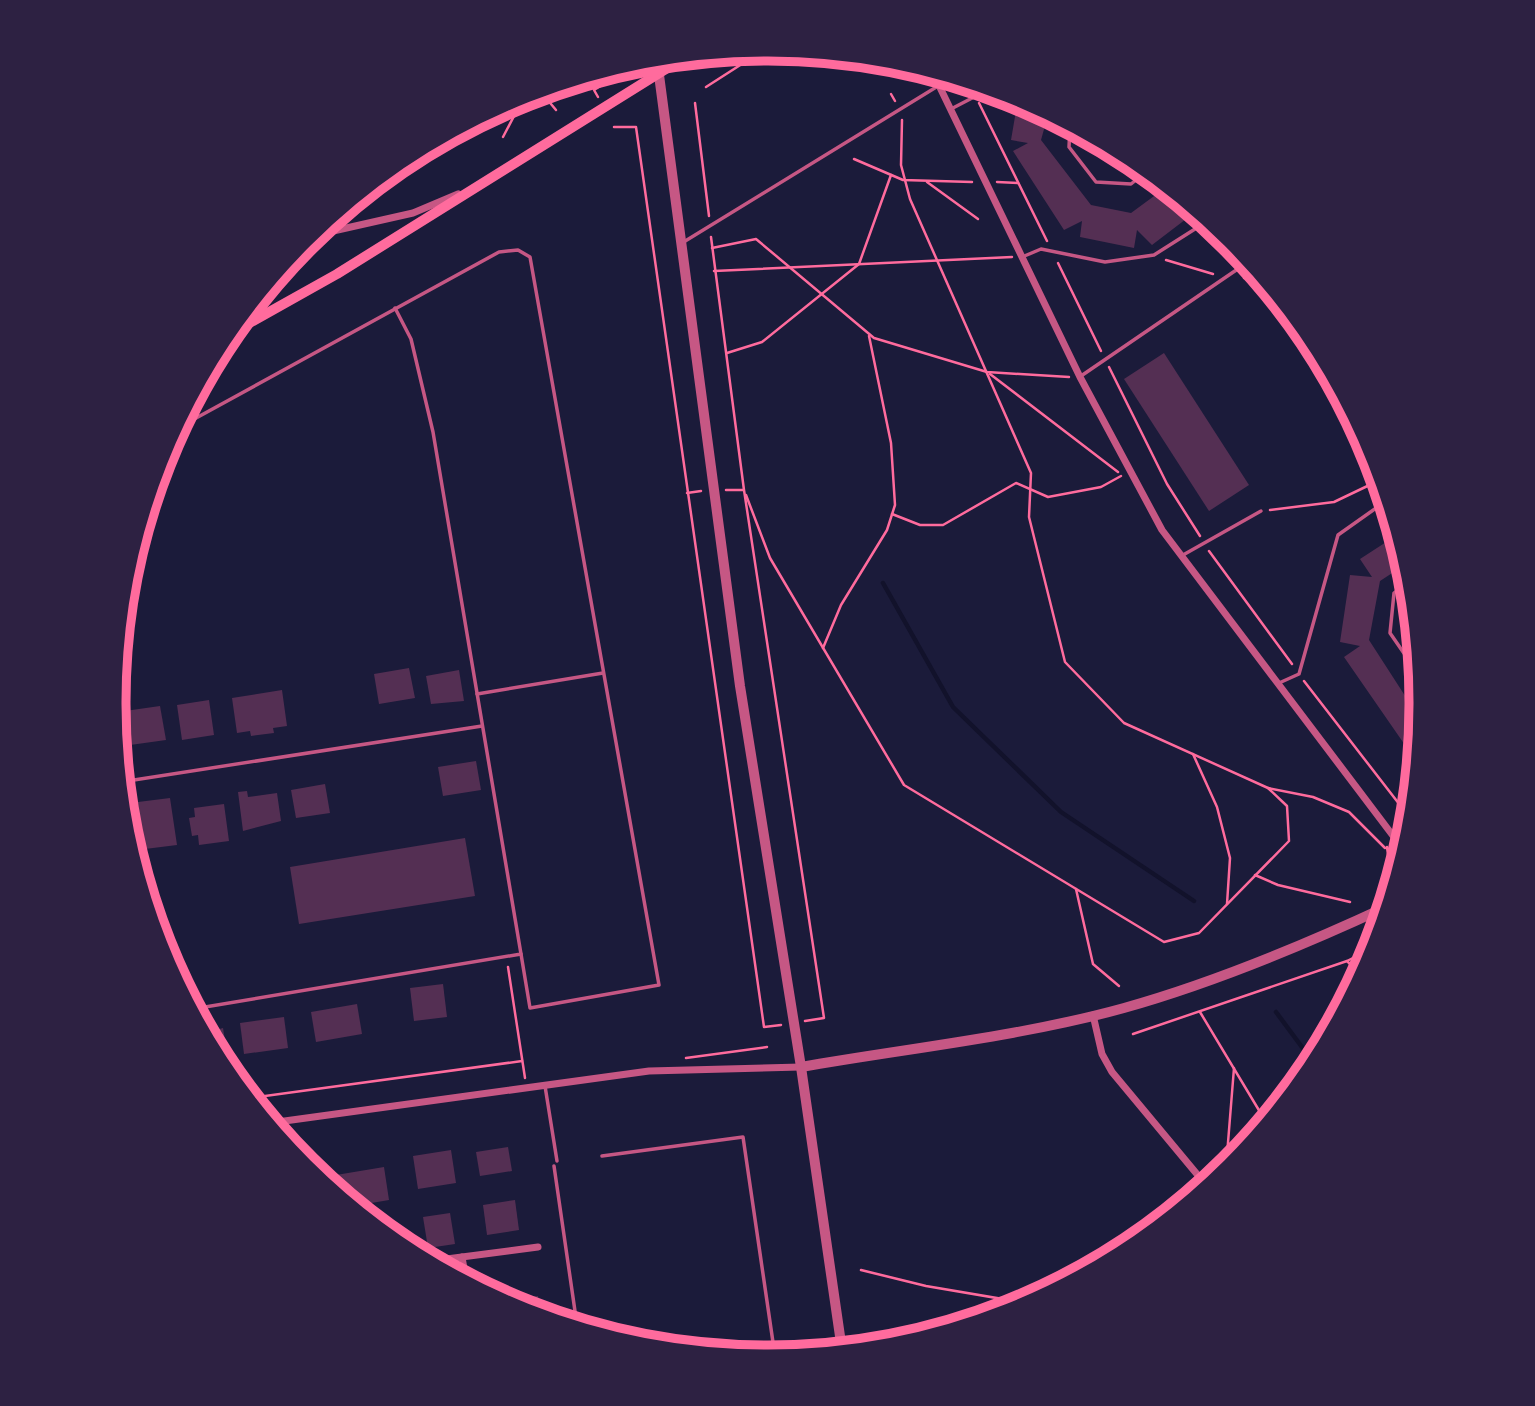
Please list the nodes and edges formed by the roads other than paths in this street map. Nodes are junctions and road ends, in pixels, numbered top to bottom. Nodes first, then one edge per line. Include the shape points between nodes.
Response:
1 (666, 70) edge
2 (659, 75) junction
3 (939, 86) joint
4 (976, 96) edge
5 (951, 109) junction
6 (1070, 137) edge
7 (1137, 179) edge
8 (485, 183) junction
9 (1196, 226) edge
10 (334, 231) edge
11 (680, 244) junction
12 (1022, 257) junction
13 (1239, 268) edge
14 (396, 308) junction
15 (250, 323) edge
16 (1080, 377) junction
17 (191, 421) edge
18 (1378, 507) edge
19 (1261, 511) road end
20 (1181, 555) junction
21 (1399, 589) edge
22 (1408, 659) edge
23 (603, 673) junction
24 (1277, 684) junction
25 (477, 694) junction
26 (482, 726) junction
27 (130, 781) edge
28 (1395, 838) edge
29 (1374, 912) edge
30 (521, 954) junction
31 (203, 1007) edge
32 (1093, 1015) junction
33 (801, 1067) junction
34 (545, 1086) junction
35 (281, 1121) edge
36 (602, 1156) dead end
37 (557, 1161) dead end
38 (554, 1166) dead end
39 (1199, 1177) edge
40 (538, 1247) dead end
41 (462, 1257) junction
42 (447, 1259) edge
43 (464, 1268) edge
44 (576, 1315) edge
45 (841, 1340) edge
46 (773, 1345) edge

1 - 2 main road
2 - 8 main road
2 - 11 street
3 - 5 street
3 - 11 lane
4 - 5 lane
5 - 12 street
6 - 7 lane via 1069,148 1096,182 1131,184
8 - 10 street via 413,212
8 - 15 main road
9 - 12 lane via 1154,255 1105,262 1041,249
11 - 33 street via 740,686
12 - 16 street
13 - 16 lane
14 - 17 lane
14 - 23 lane via 499,252 518,250 530,257
14 - 25 lane via 411,339 433,432
16 - 20 street via 1162,530
18 - 24 lane via 1338,535 1299,674
19 - 20 lane
20 - 24 street
21 - 22 lane via 1394,593 1390,633
23 - 25 lane
23 - 30 lane via 659,985 530,1009
24 - 28 street
25 - 26 lane
26 - 27 lane
26 - 30 lane
29 - 32 street via 1273,954
30 - 31 lane
32 - 33 street
32 - 39 street via 1102,1054 1112,1072
33 - 34 street via 649,1072
33 - 45 street
34 - 35 street
34 - 37 lane
36 - 46 lane via 743,1137
38 - 44 lane
40 - 41 street
41 - 42 street
41 - 43 street

